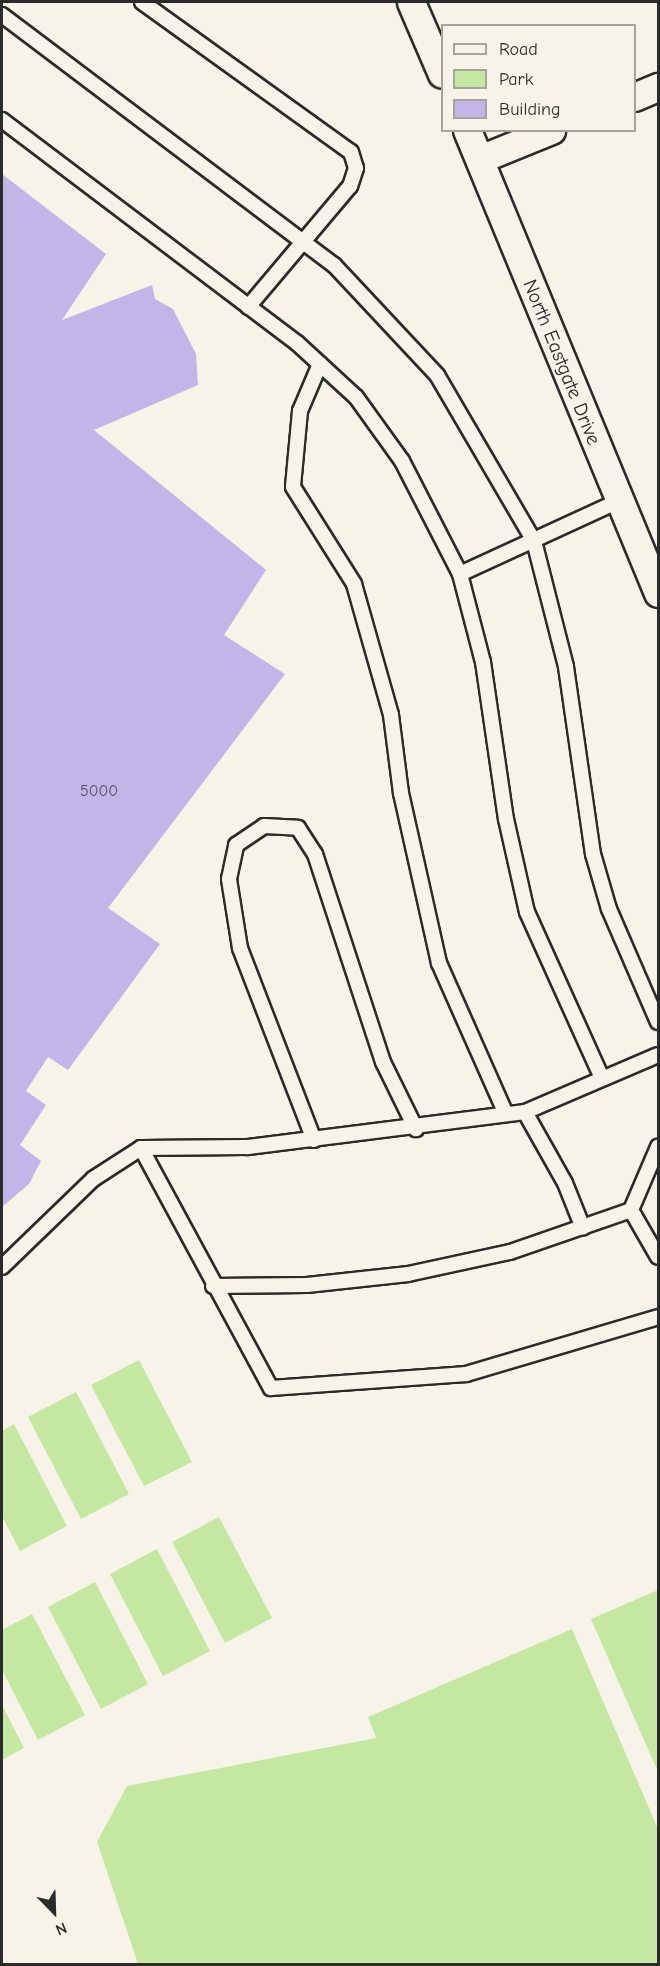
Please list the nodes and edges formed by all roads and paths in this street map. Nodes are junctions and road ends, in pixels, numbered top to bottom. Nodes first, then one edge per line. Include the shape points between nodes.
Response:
1 (142, 2) edge
2 (411, 2) edge
3 (2, 15) edge
4 (441, 72) edge
5 (658, 87) edge
6 (636, 96) edge
7 (2, 120) edge
8 (468, 132) edge
9 (546, 132) edge
10 (480, 159) junction
11 (304, 243) junction
12 (248, 307) junction
13 (320, 364) junction
14 (619, 501) junction
15 (534, 541) junction
16 (460, 574) junction
17 (658, 593) edge
18 (658, 1022) edge
19 (658, 1055) edge
20 (602, 1078) junction
21 (525, 1112) junction
22 (506, 1114) junction
23 (416, 1129) junction
24 (314, 1140) junction
25 (658, 1147) edge
26 (141, 1148) junction
27 (631, 1210) junction
28 (582, 1228) junction
29 (658, 1257) edge
30 (2, 1267) edge
31 (213, 1286) junction
32 (658, 1317) edge

1 - 11 lane via 351,152 356,168 350,186
2 - 4 street
3 - 11 lane
5 - 6 street
7 - 12 lane
8 - 10 street, North Eastgate Drive
9 - 10 street
10 - 14 street, North Eastgate Drive
11 - 12 lane
11 - 15 lane via 334,265 437,375
12 - 13 lane
13 - 16 lane via 356,398 402,462
13 - 22 lane via 300,411 293,487 354,584 391,715 401,793 439,963
14 - 15 lane
14 - 17 street, North Eastgate Drive
15 - 16 lane
15 - 18 lane via 566,667 593,854 609,909
16 - 20 lane via 483,662 506,819 527,912
19 - 20 lane
20 - 21 lane
21 - 22 lane
21 - 28 lane via 565,1183
22 - 23 lane
23 - 24 lane
23 - 24 lane via 383,1062 315,854 298,828 264,826 236,845 229,879 240,948
24 - 26 lane
25 - 27 lane
26 - 30 lane via 93,1179
26 - 31 lane
27 - 28 lane
27 - 29 lane
28 - 31 lane via 510,1252 408,1274 307,1285
31 - 32 lane via 256,1370 271,1389 294,1391 466,1374

